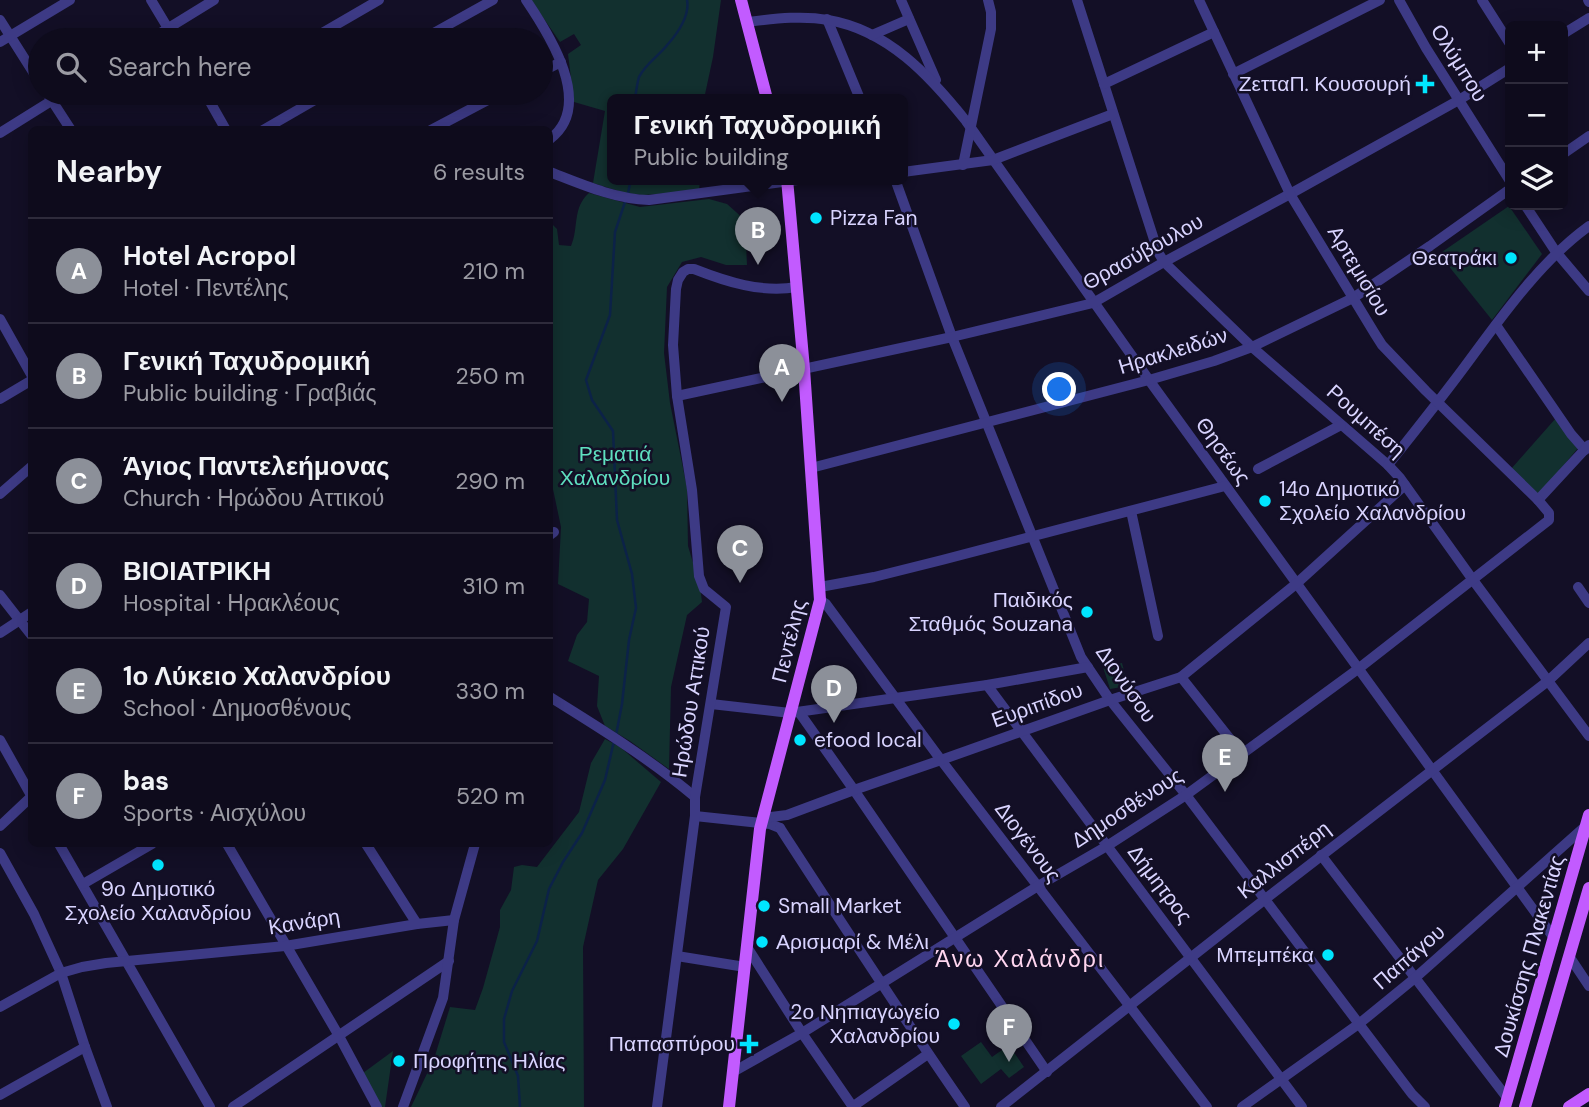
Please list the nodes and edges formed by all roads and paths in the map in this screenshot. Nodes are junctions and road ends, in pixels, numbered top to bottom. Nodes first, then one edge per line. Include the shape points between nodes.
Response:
1 (71, 0) edge
2 (151, 0) edge
3 (214, 0) edge
4 (379, 0) edge
5 (493, 0) edge
6 (526, 0) edge
7 (741, 0) edge
8 (901, 0) edge
9 (988, 0) edge
10 (1077, 0) edge
11 (1199, 0) edge
12 (1380, 0) edge
13 (1399, 0) edge
14 (1482, 0) edge
15 (1589, 18) edge
16 (827, 19) junction
17 (909, 19) junction
18 (0, 20) edge
19 (747, 22) junction
20 (168, 28) joint
21 (331, 28) edge
22 (443, 28) edge
23 (545, 28) edge
24 (1568, 31) edge
25 (1214, 32) junction
26 (872, 35) junction
27 (1505, 36) edge
28 (5, 39) edge
29 (553, 43) edge
30 (561, 62) junction
31 (553, 66) edge
32 (28, 68) edge
33 (1505, 71) edge
34 (1233, 74) junction
35 (1104, 84) junction
36 (939, 87) junction
37 (766, 94) edge
38 (858, 94) edge
39 (1459, 100) junction
40 (38, 105) edge
41 (54, 105) edge
42 (212, 105) edge
43 (306, 105) edge
44 (478, 105) edge
45 (1113, 114) junction
46 (68, 126) edge
47 (224, 126) edge
48 (269, 126) edge
49 (439, 126) edge
50 (971, 128) junction
51 (0, 133) edge
52 (553, 136) edge
53 (1589, 136) edge
54 (1568, 150) edge
55 (993, 160) junction
56 (963, 165) junction
57 (908, 171) edge
58 (553, 173) edge
59 (1505, 173) edge
60 (761, 185) edge
61 (788, 185) edge
62 (897, 185) edge
63 (1505, 192) edge
64 (1290, 194) junction
65 (1528, 210) edge
66 (1589, 226) edge
67 (1556, 253) junction
68 (1164, 261) junction
69 (797, 287) junction
70 (1589, 290) edge
71 (1353, 298) junction
72 (1093, 303) junction
73 (0, 320) edge
74 (1496, 325) junction
75 (952, 337) junction
76 (1252, 346) junction
77 (804, 369) junction
78 (28, 371) edge
79 (28, 378) edge
80 (1149, 380) junction
81 (677, 396) junction
82 (0, 399) edge
83 (1438, 402) junction
84 (986, 423) junction
85 (1341, 425) junction
86 (1587, 447) edge
87 (1388, 465) junction
88 (811, 468) junction
89 (1258, 469) dead end
90 (28, 470) edge
91 (1405, 485) junction
92 (1224, 486) junction
93 (0, 494) edge
94 (1538, 500) junction
95 (1130, 511) junction
96 (1550, 516) joint
97 (1033, 536) junction
98 (1473, 580) junction
99 (1296, 584) junction
100 (1578, 587) dead end
101 (820, 593) junction
102 (0, 596) edge
103 (1589, 603) edge
104 (28, 615) edge
105 (20, 620) junction
106 (28, 631) edge
107 (0, 634) edge
108 (1158, 636) dead end
109 (1589, 643) edge
110 (1088, 667) junction
111 (1358, 669) junction
112 (1181, 677) junction
113 (1548, 681) junction
114 (987, 685) junction
115 (894, 697) junction
116 (553, 699) edge
117 (1110, 700) junction
118 (711, 704) junction
119 (795, 713) junction
120 (1022, 732) junction
121 (1589, 736) edge
122 (0, 740) edge
123 (1242, 754) junction
124 (941, 761) junction
125 (1432, 770) junction
126 (854, 790) junction
127 (28, 791) edge
128 (1186, 795) junction
129 (695, 797) junction
130 (28, 800) edge
131 (787, 815) junction
132 (695, 816) junction
133 (762, 821) junction
134 (1588, 821) edge
135 (0, 826) edge
136 (780, 828) junction
137 (1107, 846) junction
138 (61, 847) edge
139 (147, 847) edge
140 (229, 847) edge
141 (368, 847) edge
142 (474, 847) edge
143 (0, 853) edge
144 (1321, 855) junction
145 (83, 884) junction
146 (1038, 886) junction
147 (1517, 888) junction
148 (1589, 888) edge
149 (1264, 900) junction
150 (454, 920) junction
151 (417, 923) junction
152 (1554, 938) junction
153 (956, 939) junction
154 (285, 946) junction
155 (747, 947) junction
156 (677, 956) junction
157 (1569, 956) junction
158 (1191, 958) junction
159 (126, 961) junction
160 (449, 961) junction
161 (745, 967) junction
162 (61, 973) junction
163 (1415, 978) junction
164 (881, 985) junction
165 (1589, 985) edge
166 (1129, 1006) junction
167 (0, 1007) edge
168 (1360, 1023) junction
169 (802, 1033) junction
170 (339, 1036) junction
171 (85, 1046) junction
172 (928, 1054) junction
173 (733, 1072) junction
174 (1046, 1072) junction
175 (1281, 1079) junction
176 (1589, 1094) edge
177 (0, 1095) edge
178 (1506, 1103) edge
179 (1421, 1106) edge
180 (107, 1107) edge
181 (210, 1107) edge
182 (233, 1107) edge
183 (377, 1107) edge
184 (403, 1107) edge
185 (657, 1107) edge
186 (729, 1107) edge
187 (853, 1107) edge
188 (965, 1107) edge
189 (1001, 1107) edge
190 (1207, 1107) edge
191 (1242, 1107) edge
192 (1302, 1107) edge
193 (1525, 1107) edge
194 (1569, 1107) edge

1 - 28 street
2 - 20 street
3 - 20 street
4 - 21 street
5 - 22 street
6 - 23 street
7 - 19 main road
8 - 17 street
9 - 50 street via 991,29
10 - 35 street
11 - 25 street, Αρτεμισίου
12 - 34 street
13 - 39 street, Ολύμπου
14 - 27 street
15 - 24 street
16 - 19 street, Θησέως
16 - 26 street, Θησέως
16 - 38 street
17 - 26 street
17 - 36 street
18 - 28 street
19 - 37 main road
25 - 34 street, Αρτεμισίου
25 - 35 street
26 - 36 street, Θησέως
28 - 32 street
29 - 30 street
30 - 31 street
30 - 52 street via 569,105
33 - 39 street, Θρασύβουλου
34 - 64 street, Αρτεμισίου
35 - 45 street
36 - 50 street, Θησέως
39 - 59 street, Ολύμπου
39 - 64 street, Θρασύβουλου
40 - 51 street
41 - 46 street
42 - 47 street
43 - 48 street
44 - 49 street
45 - 55 street
45 - 68 street
50 - 55 street, Θησέως
50 - 56 street
53 - 54 street
55 - 56 street
55 - 72 street, Θησέως
56 - 57 street
58 - 60 street via 637,200
61 - 69 main road, Πεντέλης
62 - 75 street, Διονύσου
63 - 71 street, Ηρακλειδών
64 - 68 street, Θρασύβουλου
64 - 71 street, Αρτεμισίου
65 - 67 street
66 - 67 street
67 - 70 street
67 - 74 street
68 - 72 street, Θρασύβουλου
68 - 76 street, Ρουμπέση
69 - 77 main road, Πεντέλης
69 - 81 street, Ηρώδου Αττικού via 755,287 694,269 683,272 676,289 673,345
71 - 76 street, Ηρακλειδών
71 - 83 street, Αρτεμισίου via 1382,345
72 - 75 street, Θρασύβουλου
72 - 80 street, Θησέως
73 - 78 street
74 - 83 street
74 - 86 street via 1571,435
75 - 77 street, Θρασύβουλου
75 - 84 street, Διονύσου
76 - 80 street, Ηρακλειδών
76 - 85 street, Ρουμπέση
77 - 81 street, Θρασύβουλου
77 - 88 main road, Πεντέλης
79 - 82 street
80 - 84 street, Ηρακλειδών
80 - 92 street, Θησέως
81 - 118 street, Ηρώδου Αττικού via 699,576 704,589 726,607
83 - 87 street
83 - 94 street, Αρτεμισίου
84 - 88 street, Ηρακλειδών
84 - 97 street, Διονύσου
85 - 87 street, Ρουμπέση
85 - 89 street
86 - 94 street
87 - 91 street, Ρουμπέση
88 - 101 main road, Πεντέλης
90 - 93 street
91 - 98 street, Ρουμπέση
91 - 99 street, Ευριπίδου
92 - 95 street
92 - 99 street, Θησέως
94 - 96 street, Αρτεμισίου
95 - 97 street
95 - 108 street
96 - 98 street, Δημοσθένους
97 - 101 street
97 - 110 street, Διονύσου
98 - 111 street, Δημοσθένους
98 - 113 street, Ρουμπέση
99 - 111 street, Θησέως
99 - 112 street, Ευριπίδου
100 - 103 street
101 - 115 street, Διογένους
101 - 119 main road, Πεντέλης
102 - 105 street
104 - 105 street
105 - 106 street
105 - 107 street
109 - 113 street, Καλλισπέρη
110 - 114 street
110 - 117 street, Διονύσου
111 - 123 street, Δημοσθένους
111 - 125 street, Θησέως
112 - 117 street, Ευριπίδου
112 - 123 street
113 - 121 street, Ρουμπέση
113 - 125 street, Καλλισπέρη
114 - 115 street
114 - 120 street, Δήμητρος
115 - 119 street
115 - 124 street, Διογένους
116 - 129 street via 623,742
117 - 120 street, Ευριπίδου
117 - 128 street, Διονύσου
118 - 119 street
118 - 129 street, Ηρώδου Αττικού
119 - 126 street
119 - 133 main road, Πεντέλης
120 - 124 street, Ευριπίδου
120 - 137 street, Δήμητρος
122 - 127 street
123 - 128 street, Δημοσθένους
124 - 126 street, Ευριπίδου
124 - 146 street, Διογένους
125 - 144 street, Καλλισπέρη
125 - 147 street, Θησέως
126 - 131 street, Ευριπίδου
126 - 153 street
128 - 137 street, Δημοσθένους
128 - 149 street, Διονύσου
129 - 132 street, Ηρώδου Αττικού
130 - 135 street
131 - 133 street, Ευριπίδου
131 - 136 street
132 - 133 street
132 - 156 street, Ηρώδου Αττικού
133 - 136 street
133 - 155 main road, Πεντέλης
134 - 147 street, Παπάγου
134 - 152 main road, Δουκίσσης Πλακεντίας
136 - 164 street
137 - 146 street, Δημοσθένους
137 - 158 street, Δήμητρος
138 - 145 street
139 - 145 street
140 - 154 street
141 - 151 street
142 - 150 street
143 - 162 street
144 - 149 street, Καλλισπέρη
144 - 163 street
145 - 159 street
146 - 153 street, Δημοσθένους
146 - 166 street, Διογένους
147 - 152 street, Θησέως
147 - 163 street, Παπάγου
148 - 157 main road, Δουκίσσης Πλακεντίας
149 - 158 street, Καλλισπέρη
149 - 168 street, Διονύσου
150 - 151 street, Κανάρη
150 - 160 street
151 - 154 street, Κανάρη
152 - 178 main road, Δουκίσσης Πλακεντίας
153 - 164 street, Δημοσθένους
153 - 174 street
154 - 159 street, Κανάρη
154 - 170 street
155 - 161 main road, Πεντέλης
155 - 169 street
156 - 161 street
156 - 185 street, Ηρώδου Αττικού
157 - 165 street
157 - 193 main road, Δουκίσσης Πλακεντίας
158 - 166 street, Καλλισπέρη
158 - 175 street, Δήμητρος
159 - 162 street, Κανάρη
159 - 181 street
160 - 170 street
160 - 184 street via 439,1011
161 - 173 main road, Πεντέλης
162 - 167 street, Κανάρη
162 - 171 street
163 - 168 street, Παπάγου
163 - 178 street
164 - 169 street, Δημοσθένους
164 - 172 street
166 - 174 street, Καλλισπέρη
166 - 190 street, Διογένους
168 - 175 street, Παπάγου
168 - 179 street, Διονύσου
169 - 173 street, Δημοσθένους
169 - 187 street
170 - 182 street
170 - 183 street
171 - 177 street
171 - 180 street
172 - 187 street
172 - 188 street
173 - 186 main road, Πεντέλης
174 - 189 street, Καλλισπέρη
175 - 191 street, Παπάγου
175 - 192 street, Δήμητρος
176 - 194 main road

